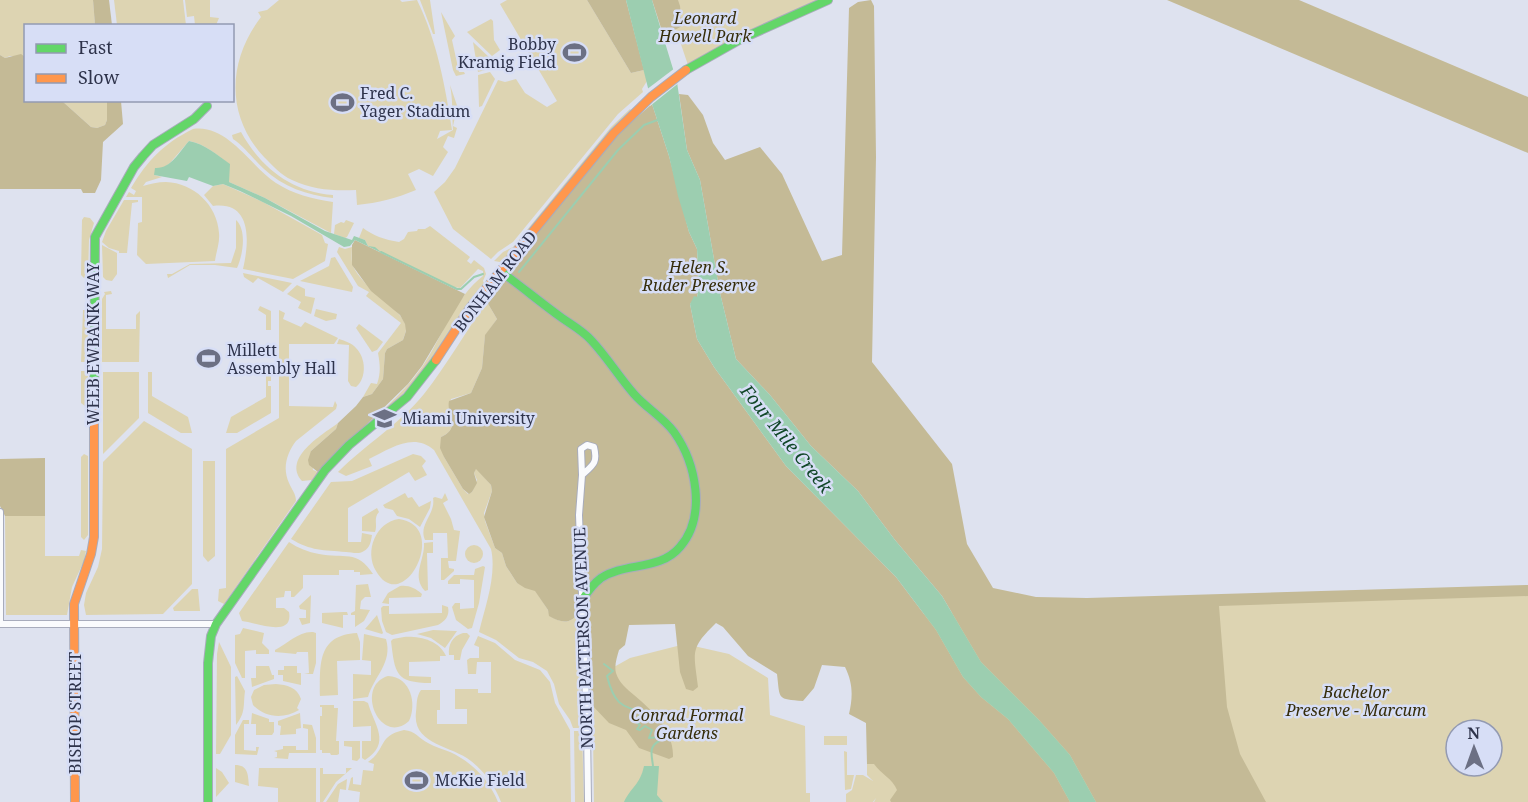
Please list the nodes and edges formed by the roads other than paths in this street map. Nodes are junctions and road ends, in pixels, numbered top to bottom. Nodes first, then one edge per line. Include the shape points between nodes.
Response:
1 (828, 0) edge
2 (207, 106) dead end
3 (500, 271) junction
4 (582, 475) dead end
5 (0, 512) edge
6 (583, 599) junction
7 (0, 624) edge
8 (75, 624) junction
9 (216, 624) junction
10 (75, 802) edge
11 (208, 802) edge
12 (588, 802) edge

1 - 3 street, BONHAM ROAD via 722,49 682,73 646,102 614,133
2 - 8 street, WEEB EWBANK WAY via 143,156 95,237 94,537 91,559 74,604
3 - 6 street via 590,339 641,402 674,432 697,486 689,533 675,553 662,561 596,580
3 - 9 street, BONHAM ROAD via 407,397 325,470
4 - 6 street, NORTH PATTERSON AVENUE via 579,515
5 - 7 street
6 - 12 street, NORTH PATTERSON AVENUE
7 - 8 street
8 - 9 street
8 - 10 street, BISHOP STREET
9 - 11 street via 208,663

